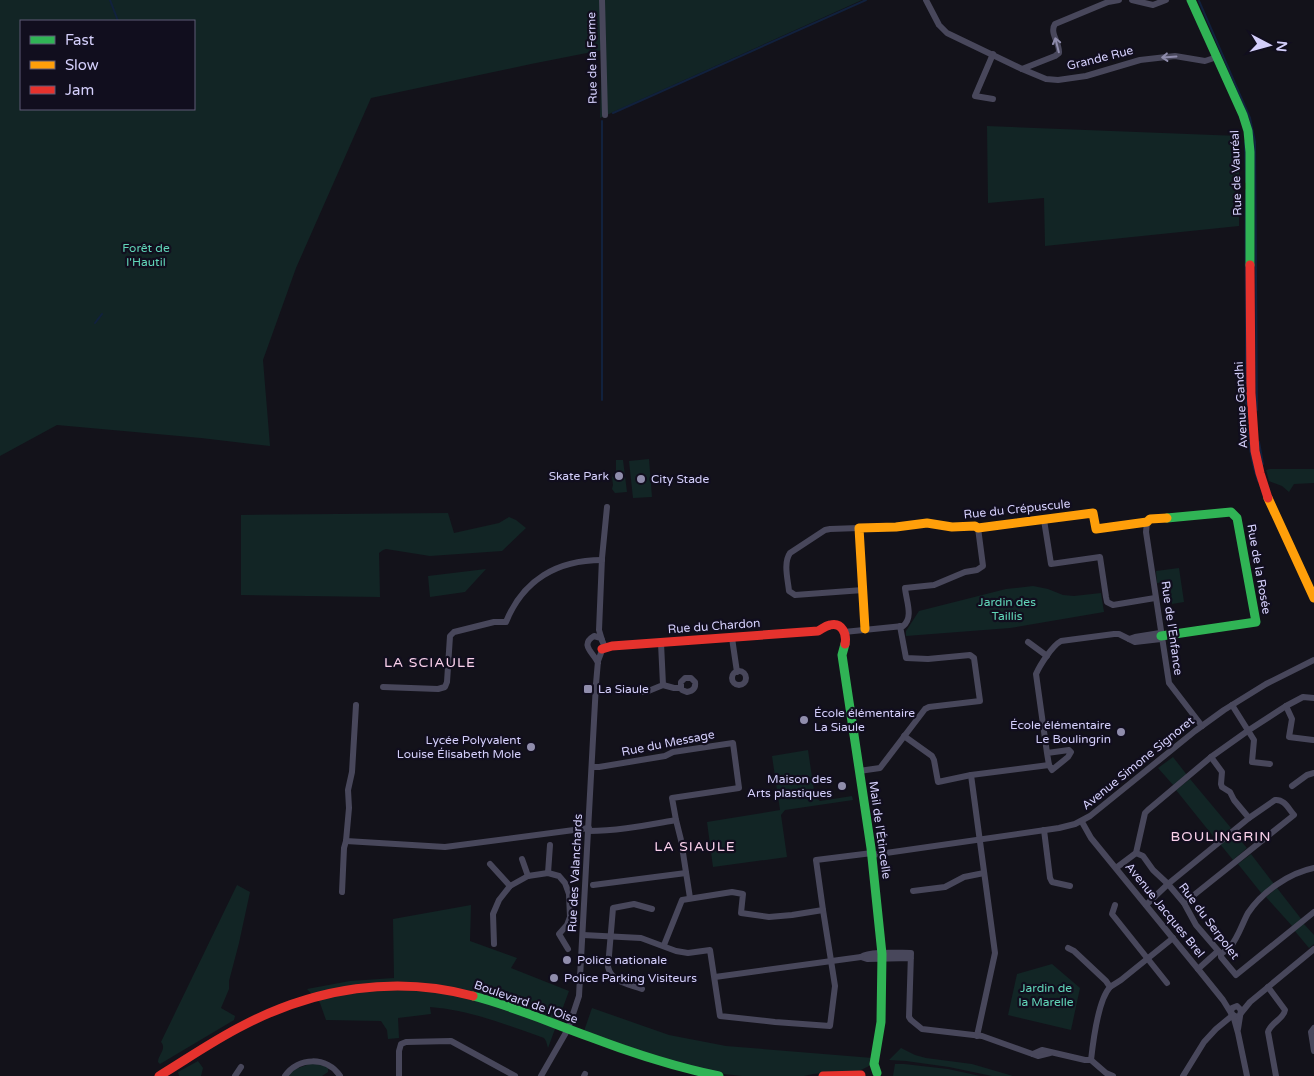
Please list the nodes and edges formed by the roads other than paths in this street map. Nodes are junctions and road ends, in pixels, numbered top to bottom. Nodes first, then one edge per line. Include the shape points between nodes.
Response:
1 (602, 0) edge
2 (926, 0) edge
3 (1119, 0) edge
4 (1132, 0) edge
5 (1166, 0) edge
6 (1190, 0) edge
7 (993, 54) junction
8 (1217, 57) junction
9 (1022, 69) junction
10 (993, 99) dead end
11 (605, 115) dead end
12 (1250, 298) joint
13 (606, 507) dead end
14 (1044, 520) junction
15 (1147, 522) junction
16 (858, 528) junction
17 (978, 528) junction
18 (602, 560) junction
19 (863, 590) junction
20 (1313, 597) edge
21 (1155, 598) junction
22 (900, 626) junction
23 (865, 629) junction
24 (600, 630) junction
25 (844, 632) junction
26 (595, 636) junction
27 (1161, 636) junction
28 (732, 638) junction
29 (1028, 642) dead end
30 (661, 643) junction
31 (602, 645) junction
32 (591, 652) junction
33 (1047, 656) junction
34 (1314, 660) edge
35 (598, 663) junction
36 (737, 672) dead end
37 (663, 685) junction
38 (383, 686) dead end
39 (681, 688) dead end
40 (636, 692) dead end
41 (1314, 698) edge
42 (1232, 704) junction
43 (356, 705) dead end
44 (1286, 706) junction
45 (1202, 726) junction
46 (1249, 730) junction
47 (904, 736) junction
48 (1313, 740) edge
49 (1047, 753) junction
50 (1212, 758) junction
51 (1270, 764) dead end
52 (1049, 765) junction
53 (592, 767) junction
54 (859, 770) junction
55 (1314, 773) edge
56 (971, 775) junction
57 (1292, 786) dead end
58 (1090, 816) junction
59 (1249, 818) junction
60 (676, 820) junction
61 (1079, 823) junction
62 (589, 829) junction
63 (1044, 830) junction
64 (1089, 835) junction
65 (979, 839) junction
66 (346, 841) junction
67 (550, 845) dead end
68 (1136, 853) junction
69 (872, 854) junction
70 (522, 860) dead end
71 (490, 864) dead end
72 (1116, 868) junction
73 (1314, 868) edge
74 (548, 873) junction
75 (686, 873) junction
76 (984, 873) junction
77 (528, 876) junction
78 (1168, 884) junction
79 (593, 885) dead end
80 (510, 886) junction
81 (1070, 886) dead end
82 (913, 891) dead end
83 (342, 892) dead end
84 (690, 898) junction
85 (1184, 903) junction
86 (1115, 905) dead end
87 (1146, 905) junction
88 (652, 909) dead end
89 (823, 910) junction
90 (1314, 912) edge
91 (583, 935) junction
92 (611, 936) junction
93 (1173, 938) junction
94 (494, 944) dead end
95 (664, 945) junction
96 (1068, 948) dead end
97 (568, 949) dead end
98 (1314, 949) edge
99 (1220, 953) junction
100 (882, 956) junction
101 (1148, 959) junction
102 (831, 961) junction
103 (1198, 969) junction
104 (715, 977) junction
105 (1167, 983) dead end
106 (1110, 987) junction
107 (1268, 987) junction
108 (642, 988) dead end
109 (1223, 1000) junction
110 (1250, 1002) junction
111 (1236, 1006) junction
112 (1232, 1014) junction
113 (1240, 1014) junction
114 (1314, 1028) edge
115 (568, 1029) junction
116 (1238, 1033) junction
117 (977, 1036) junction
118 (1314, 1051) edge
119 (1091, 1060) junction
120 (241, 1067) dead end
121 (870, 1072) edge
122 (159, 1076) edge
123 (235, 1076) edge
124 (285, 1076) edge
125 (340, 1076) edge
126 (399, 1076) edge
127 (515, 1076) edge
128 (541, 1076) edge
129 (719, 1076) edge
130 (823, 1076) edge
131 (1113, 1076) edge
132 (1184, 1076) edge
133 (1247, 1076) edge
134 (1276, 1076) edge

1 - 11 street, Rue de la Ferme
2 - 7 street, Grande Rue via 939,25 947,32
9 -> 3 street via 1059,53 1053,31 1055,24
4 - 5 street via 1153,5
6 - 8 street, Rue de Vauréal
7 - 9 street, Grande Rue
7 - 10 street via 975,96
8 -> 9 street, Grande Rue via 1205,61 1175,56 1140,60 1086,76 1058,80 1046,79
8 - 12 street, Rue de Vauréal via 1249,136
12 - 20 street, Avenue Gandhi via 1251,408 1255,451 1269,499
13 - 18 street, Rue des Valanchards
14 - 15 street, Rue du Crépuscule via 1093,513 1096,529
14 - 17 street, Rue du Crépuscule
14 - 21 street via 1051,564 1100,557 1109,604
15 - 21 street, Rue de l'Enfance
15 - 27 street, Rue de la Rosée via 1150,519 1234,514 1256,622
16 - 17 street, Rue du Crépuscule via 927,523
16 - 19 street
16 - 19 street via 825,530 790,553 787,564 789,591 795,596
17 - 22 street via 983,566 934,584 905,588 909,616 906,624
18 - 24 street, Rue des Valanchards
18 - 38 street via 573,562 539,578 519,598 506,622 454,632 450,636 447,682 444,686 438,689
19 - 23 street
21 - 27 street, Rue de l'Enfance
22 - 23 street
22 - 47 street via 906,658 972,656 980,700 928,707
23 - 25 street
24 - 26 street
24 - 31 street, Rue des Valanchards
25 - 28 street, Rue du Chardon via 838,626 829,625 818,631
25 - 54 street, Mail de l'Étincelle via 846,639 842,655
26 - 31 street via 599,637
26 - 32 street via 587,643
27 - 33 street via 1129,639 1114,634 1061,641
27 - 45 street, Rue de l'Enfance via 1168,684
28 - 30 street, Rue du Chardon
28 - 36 street
29 - 33 street
30 - 31 street, Rue du Chardon
30 - 37 street
31 - 32 street via 596,653
31 - 35 street, Rue des Valanchards
32 - 35 street
33 - 49 street via 1036,674
34 - 42 street, Avenue Simone Signoret
35 - 53 street, Rue des Valanchards
37 - 39 street
37 - 40 street via 646,692
41 - 44 street via 1304,697
42 - 45 street, Avenue Simone Signoret
42 - 46 street
43 - 66 street
44 - 46 street
44 - 48 street via 1292,719 1289,737
45 - 58 street, Avenue Simone Signoret
46 - 50 street
46 - 51 street via 1254,740 1252,762
47 - 54 street via 880,768
47 - 56 street via 932,756 938,782
49 - 52 street
49 - 52 street via 1071,752 1052,770
50 - 59 street via 1222,772 1222,787 1230,792
50 - 68 street via 1145,813
52 - 56 street
53 - 60 street, Rue du Message via 733,743 739,788 672,798
53 - 62 street, Rue des Valanchards
54 - 69 street, Mail de l'Étincelle
55 - 57 street
56 - 65 street
58 - 61 street, Avenue Simone Signoret
58 - 64 street
59 - 78 street
59 - 85 street via 1277,799 1294,815
60 - 62 street via 598,831
60 - 75 street
61 - 63 street, Avenue Simone Signoret
61 - 64 street, Avenue Jacques Brel
62 - 66 street via 445,847
62 - 91 street, Rue des Valanchards
63 - 65 street, Avenue Simone Signoret
63 - 81 street via 1050,878 1052,882
64 - 72 street, Avenue Jacques Brel
65 - 69 street, Avenue Simone Signoret
65 - 76 street
66 - 83 street
67 - 74 street
68 - 72 street
68 - 78 street, Rue du Serpolet via 1143,856
69 - 89 street, Avenue Simone Signoret via 816,860
69 - 100 street, Mail de l'Étincelle
70 - 77 street
71 - 80 street
72 - 87 street, Avenue Jacques Brel
73 - 99 street via 1290,877 1265,894 1248,914 1230,947
74 - 77 street
74 - 97 street via 559,876 566,883 569,894 570,917 559,934
75 - 79 street
75 - 84 street
76 - 82 street via 964,877 945,886
76 - 117 street via 995,953
77 - 80 street
78 - 85 street, Rue du Serpolet
78 - 87 street
80 - 94 street via 493,914
84 - 89 street via 732,892 743,894 742,912 769,917
84 - 95 street via 682,900
85 - 99 street, Rue du Serpolet via 1196,925
86 - 101 street via 1112,914
87 - 93 street, Avenue Jacques Brel
88 - 92 street via 634,904 613,908
89 - 102 street
90 - 99 street, Rue du Serpolet via 1236,975
91 - 92 street
91 - 115 street, Rue des Valanchards via 579,996
92 - 95 street via 641,938
92 - 108 street via 608,967 613,978
93 - 101 street
93 - 103 street, Avenue Jacques Brel
95 - 104 street via 688,953 710,950
96 - 106 street
98 - 107 street
99 - 103 street
100 - 102 street
100 - 117 street via 911,956 911,1020 925,1030
100 - 121 street, Mail de l'Étincelle via 881,1022
101 - 105 street
101 - 106 street
102 - 104 street
102 - 104 street via 835,986 830,1026 720,1016
103 - 109 street, Avenue Jacques Brel
106 - 119 street via 1104,997
107 - 110 street
107 - 134 street via 1285,1010 1268,1032
109 - 111 street, Avenue Jacques Brel
109 - 112 street, Avenue Jacques Brel
110 - 111 street
110 - 113 street
111 - 112 street via 1232,1008
111 - 113 street via 1241,1010
112 - 113 street via 1237,1017
112 - 116 street, Avenue Jacques Brel
112 - 132 street via 1204,1042
113 - 116 street, Avenue Jacques Brel
114 - 118 street via 1311,1032
115 - 122 street, Boulevard de l'Oise via 489,1000 448,991 397,986 353,989 305,999 258,1017
115 - 128 street, Rue des Valanchards
115 - 129 street, Boulevard de l'Oise via 656,1061
116 - 133 street, Avenue Jacques Brel
117 - 119 street via 1041,1056 1050,1053
119 - 131 street
120 - 123 street
121 - 130 street
124 - 125 street via 294,1066 310,1061 328,1065
126 - 127 street via 401,1044 448,1040

